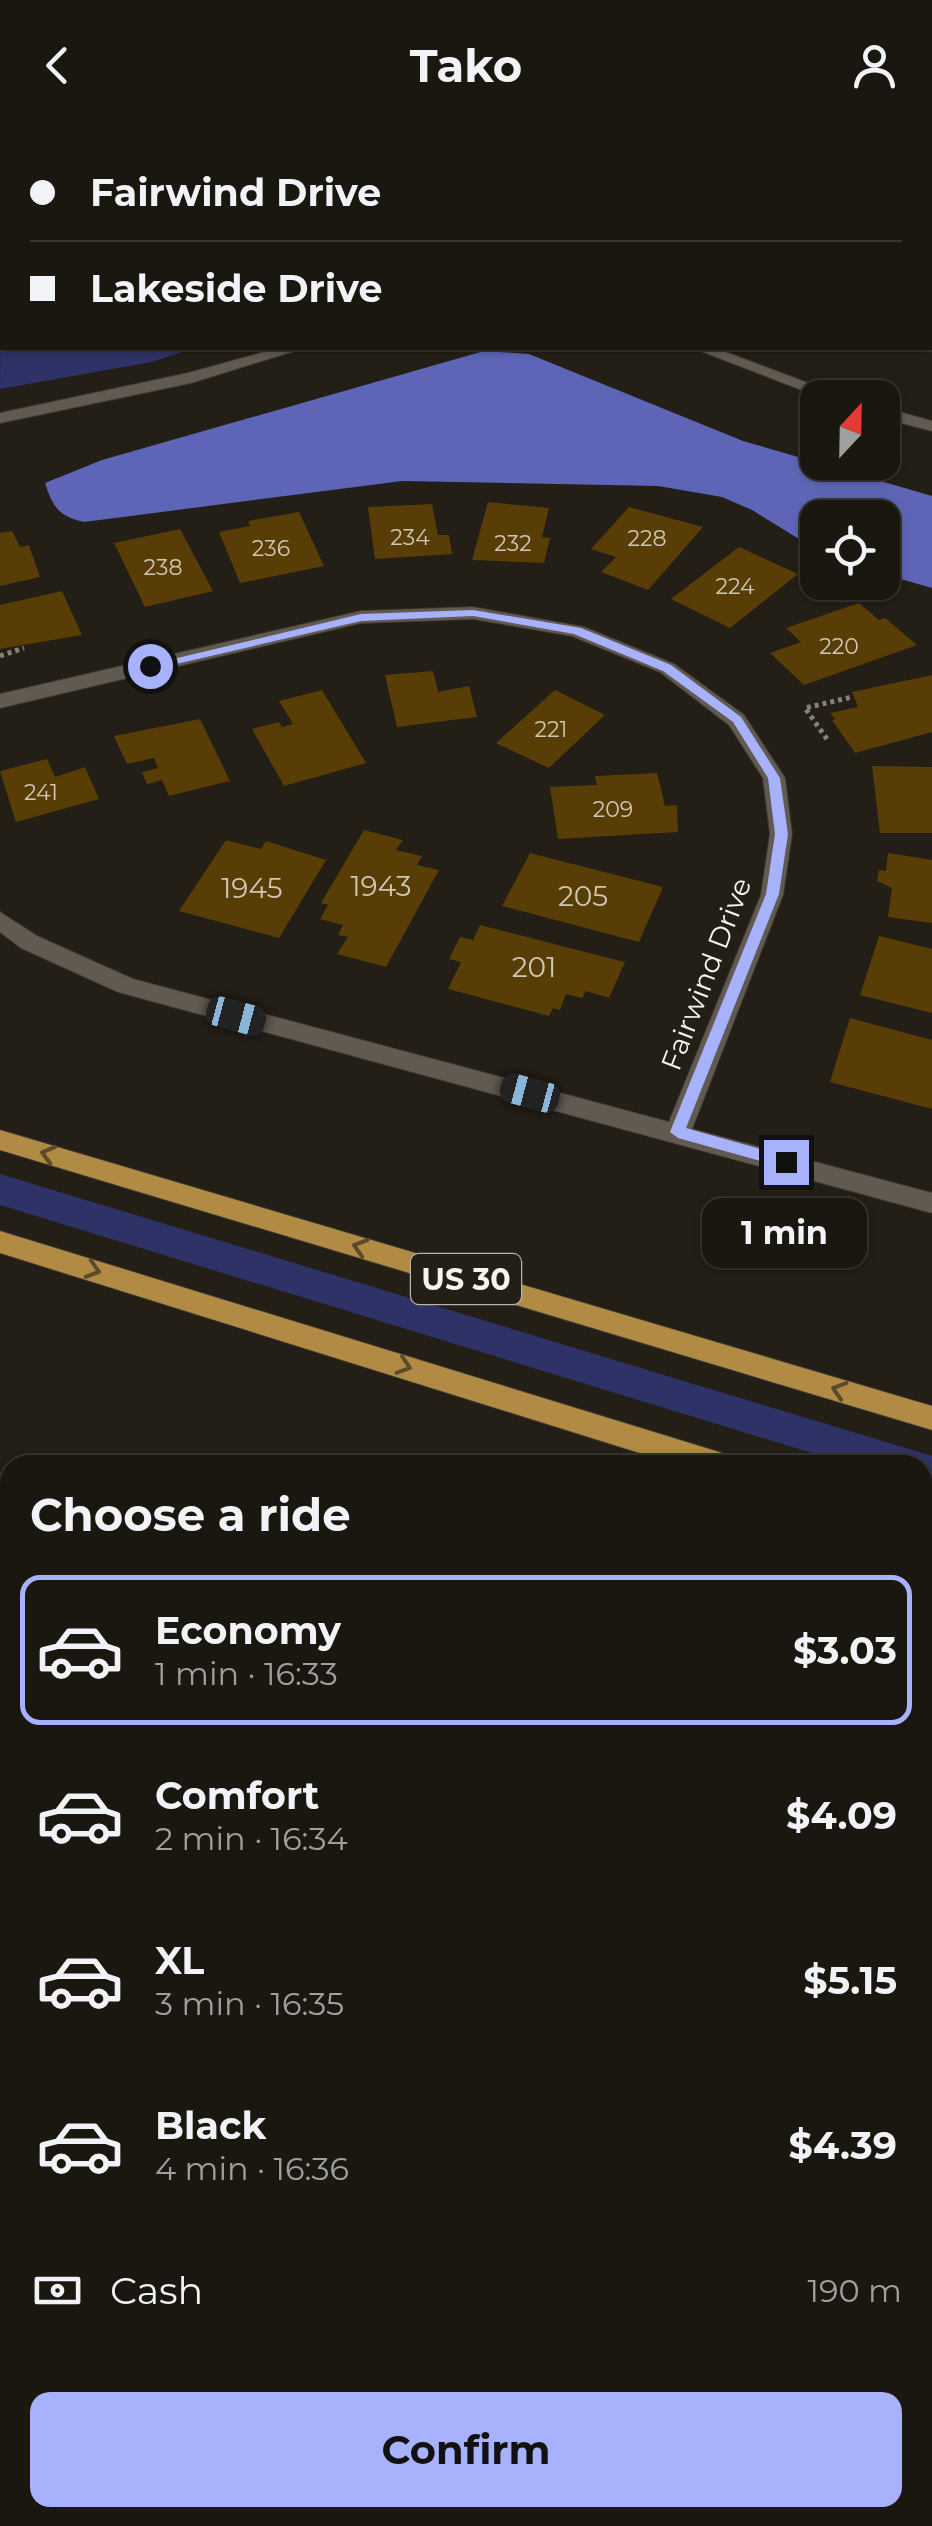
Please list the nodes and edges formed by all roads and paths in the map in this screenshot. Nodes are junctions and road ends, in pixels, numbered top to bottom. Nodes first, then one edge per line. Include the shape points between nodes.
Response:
1 (289, 350) edge
2 (707, 350) edge
3 (800, 384) edge
4 (900, 417) edge
5 (0, 418) edge
6 (932, 426) edge
7 (24, 648) dead end
8 (0, 656) edge
9 (852, 698) dead end
10 (0, 702) edge
11 (827, 739) dead end
12 (0, 920) edge
13 (678, 1132) junction
14 (0, 1140) edge
15 (932, 1203) edge
16 (0, 1242) edge
17 (932, 1418) edge
18 (687, 1455) edge

1 - 5 street
2 - 3 street
4 - 6 street
7 - 8 path
9 - 11 path via 805,708
10 - 13 street, Fairwind Drive via 361,617 473,613 577,631 667,668 737,720 774,778 781,834 772,894
12 - 13 street via 29,942 126,986
13 - 15 street
17 -> 14 main road, US 30
16 -> 18 main road

